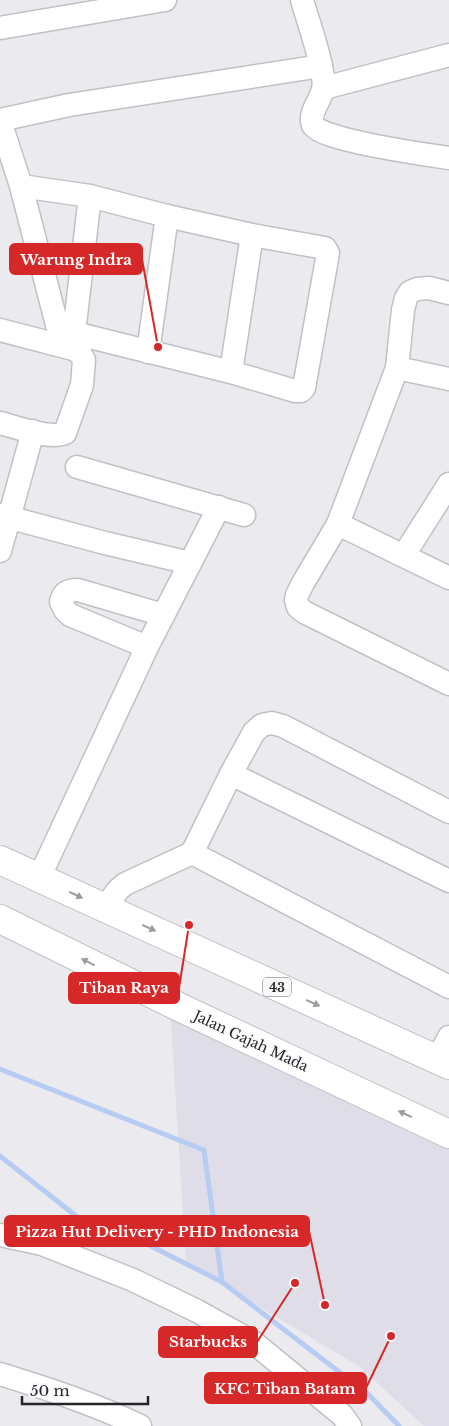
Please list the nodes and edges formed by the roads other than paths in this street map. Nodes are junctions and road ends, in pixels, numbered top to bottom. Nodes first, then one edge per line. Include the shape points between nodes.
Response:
1 (165, 0) edge
2 (302, 0) edge
3 (0, 28) edge
4 (449, 55) edge
5 (321, 66) junction
6 (324, 88) junction
7 (0, 121) edge
8 (449, 158) edge
9 (21, 186) junction
10 (90, 196) junction
11 (167, 216) junction
12 (252, 235) junction
13 (449, 293) edge
14 (0, 330) edge
15 (74, 333) junction
16 (148, 352) junction
17 (397, 368) junction
18 (231, 372) junction
19 (449, 379) edge
20 (0, 423) edge
21 (33, 432) junction
22 (77, 467) dead end
23 (449, 484) edge
24 (219, 507) junction
25 (244, 515) dead end
26 (5, 516) edge
27 (338, 524) junction
28 (0, 551) edge
29 (404, 555) junction
30 (190, 563) junction
31 (449, 578) edge
32 (163, 615) junction
33 (147, 647) junction
34 (449, 684) edge
35 (231, 774) junction
36 (449, 812) edge
37 (192, 853) junction
38 (0, 860) edge
39 (39, 878) junction
40 (449, 881) edge
41 (105, 908) junction
42 (0, 919) edge
43 (449, 987) edge
44 (445, 1054) edge
45 (449, 1134) edge
46 (0, 1234) edge
47 (0, 1374) edge
48 (341, 1422) edge
49 (140, 1426) edge

1 - 3 street
2 - 5 street
4 - 6 street
5 - 6 street
5 - 7 street via 69,105
6 - 8 street via 312,117 317,130 337,138
7 - 9 street
9 - 10 street
9 - 15 street via 57,325
10 - 11 street
10 - 15 street
11 - 12 street
11 - 16 street
12 - 18 street
12 - 18 street via 325,248 328,253 304,388 295,391
13 - 17 street via 429,288 410,292 403,310
14 - 21 street via 73,349 84,360 82,385 65,433 51,436
15 - 16 street
16 - 18 street
17 - 19 street
17 - 27 street
20 - 21 street
21 - 26 street
22 - 24 street
23 - 29 street
24 - 25 street
24 - 30 street
26 - 28 street
26 - 30 street
27 - 29 street
27 - 34 street via 303,583 296,600 298,607
29 - 31 street
30 - 32 street
32 - 33 street
32 - 33 street via 78,590 62,596 60,602 70,615
33 - 39 street
35 - 36 street via 254,732 262,725 272,723
35 - 37 street
35 - 40 street
37 - 41 street via 125,884
37 - 43 street
38 - 39 highway, 43
39 -> 41 highway, 43
41 -> 44 highway, 43
45 -> 42 highway, Jalan Gajah Mada
46 - 48 street via 42,1244 133,1280 197,1311 253,1342
47 - 49 street via 97,1407

